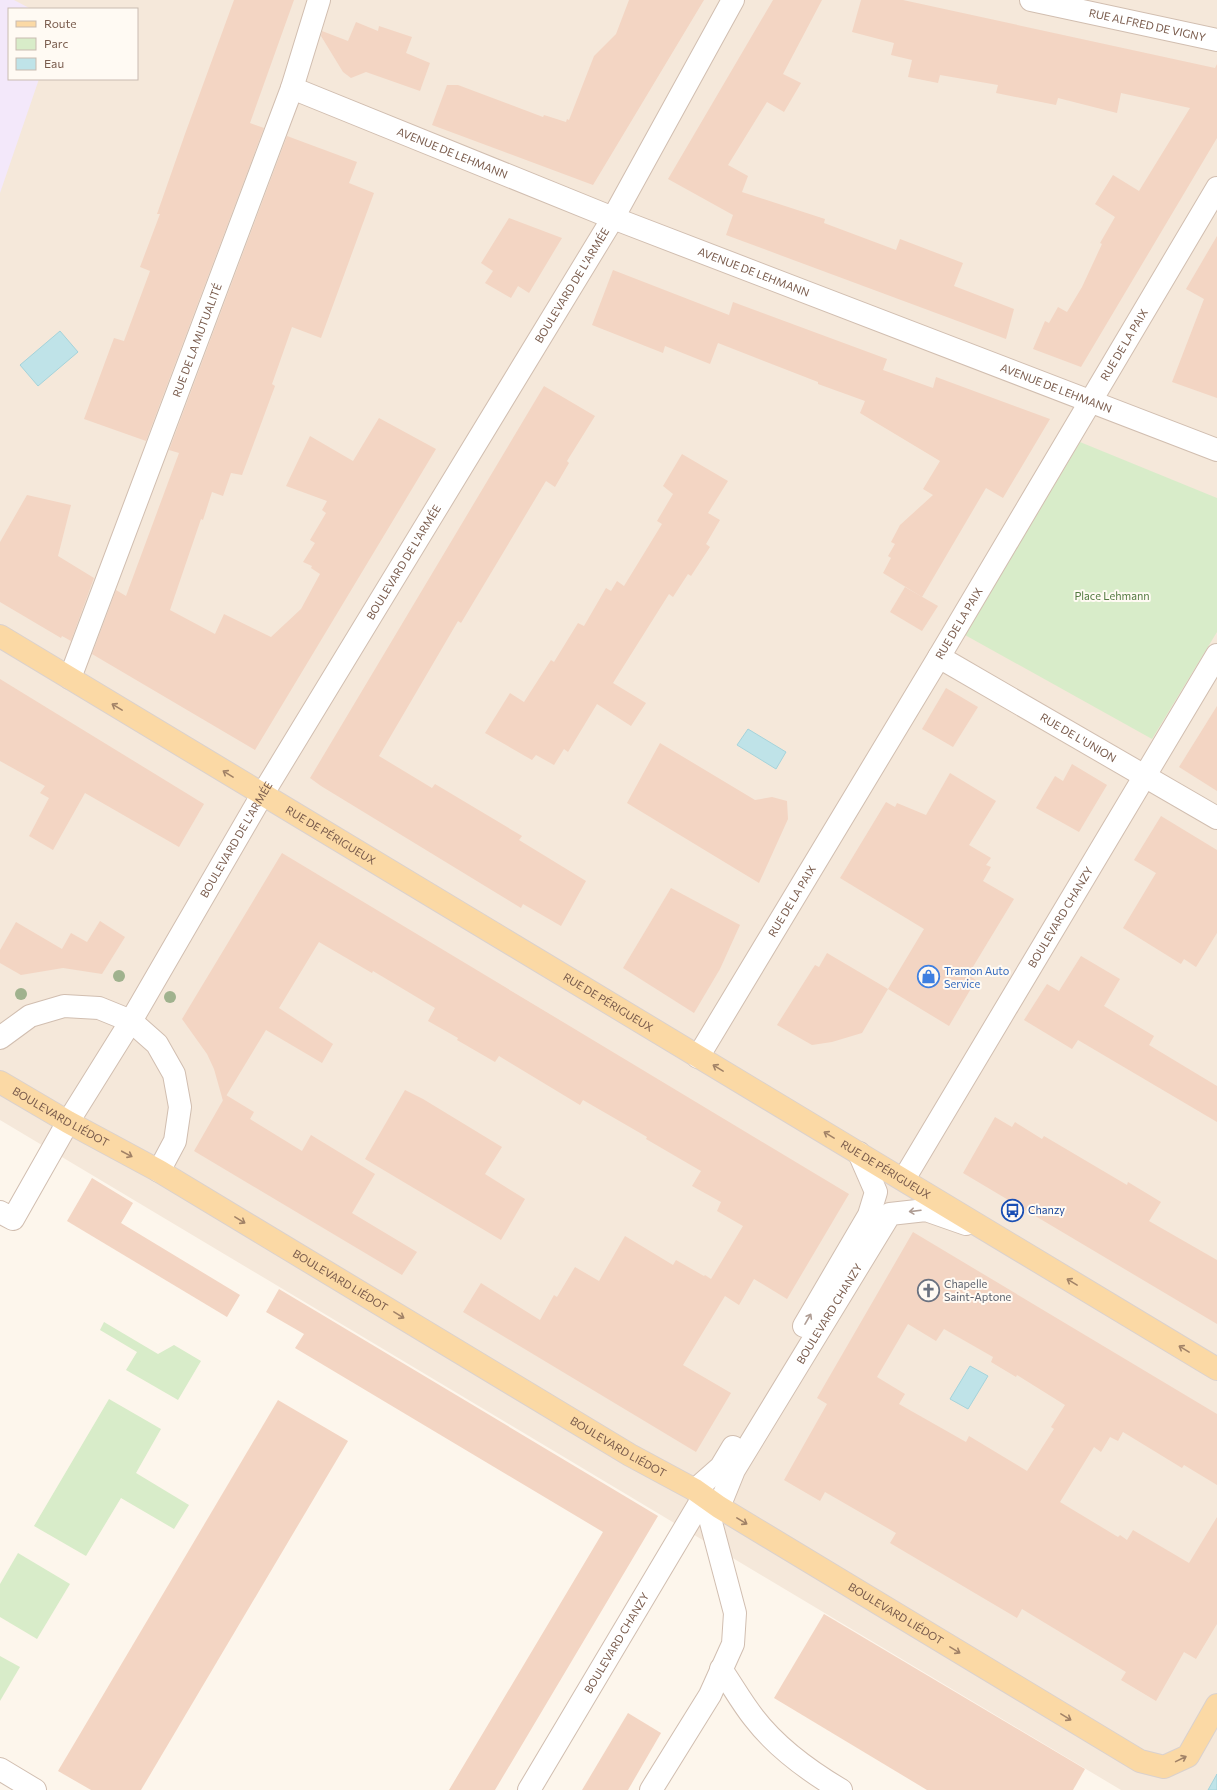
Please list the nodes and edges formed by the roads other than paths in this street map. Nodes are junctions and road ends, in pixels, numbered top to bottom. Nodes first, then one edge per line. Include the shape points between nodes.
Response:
1 (319, 0) edge
2 (733, 0) edge
3 (1031, 0) edge
4 (1217, 40) edge
5 (292, 88) junction
6 (1217, 188) edge
7 (614, 218) junction
8 (1090, 402) junction
9 (1217, 450) edge
10 (0, 636) edge
11 (1217, 655) edge
12 (940, 657) junction
13 (70, 678) junction
14 (1145, 775) junction
15 (262, 795) junction
16 (1217, 818) edge
17 (131, 1021) junction
18 (0, 1038) edge
19 (698, 1057) junction
20 (0, 1082) edge
21 (68, 1122) junction
22 (859, 1153) junction
23 (159, 1171) junction
24 (904, 1179) junction
25 (0, 1212) edge
26 (992, 1233) junction
27 (1217, 1369) edge
28 (706, 1498) junction
29 (721, 1669) junction
30 (1217, 1705) edge
31 (0, 1769) edge
32 (35, 1790) edge
33 (529, 1790) edge
34 (651, 1790) edge
35 (841, 1790) edge

1 - 5 street, RUE DE LA MUTUALITÉ
2 - 7 street, BOULEVARD DE L'ARMÉE
3 - 4 street, RUE ALFRED DE VIGNY
5 - 7 street, AVENUE DE LEHMANN
5 - 13 street, RUE DE LA MUTUALITÉ
6 - 8 street, RUE DE LA PAIX
7 - 8 street, AVENUE DE LEHMANN
7 - 15 street, BOULEVARD DE L'ARMÉE
8 - 9 street, AVENUE DE LEHMANN
8 - 12 street, RUE DE LA PAIX
10 - 13 main road, RUE DE PÉRIGUEUX
11 - 14 street, BOULEVARD CHANZY
12 - 14 street, RUE DE L'UNION
12 - 19 street, RUE DE LA PAIX
15 -> 13 main road, RUE DE PÉRIGUEUX
14 - 16 street, RUE DE L'UNION
14 - 24 street, BOULEVARD CHANZY
15 - 17 street, BOULEVARD DE L'ARMÉE
15 - 19 main road, RUE DE PÉRIGUEUX
17 - 18 street via 99,1008 64,1006 30,1016
17 - 21 street, BOULEVARD DE L'ARMÉE
17 - 23 street via 157,1044 174,1074 180,1107 175,1141
22 -> 19 main road, RUE DE PÉRIGUEUX
20 - 21 main road, BOULEVARD LIÉDOT
21 -> 23 main road, BOULEVARD LIÉDOT
21 - 25 street, BOULEVARD DE L'ARMÉE via 13,1219
22 - 24 main road, RUE DE PÉRIGUEUX
28 -> 22 street, BOULEVARD CHANZY via 721,1467 869,1215 876,1192
23 -> 28 main road, BOULEVARD LIÉDOT via 630,1455
24 - 26 main road, RUE DE PÉRIGUEUX
27 -> 26 main road, RUE DE PÉRIGUEUX
26 -> 28 street, BOULEVARD CHANZY via 926,1210 890,1214 734,1470
28 - 29 street via 735,1613 733,1644
28 -> 30 main road, BOULEVARD LIÉDOT via 1140,1761 1164,1767 1188,1756
28 - 33 street, BOULEVARD CHANZY
29 - 34 street via 710,1694
29 - 35 street via 754,1718 785,1751
31 - 32 street

